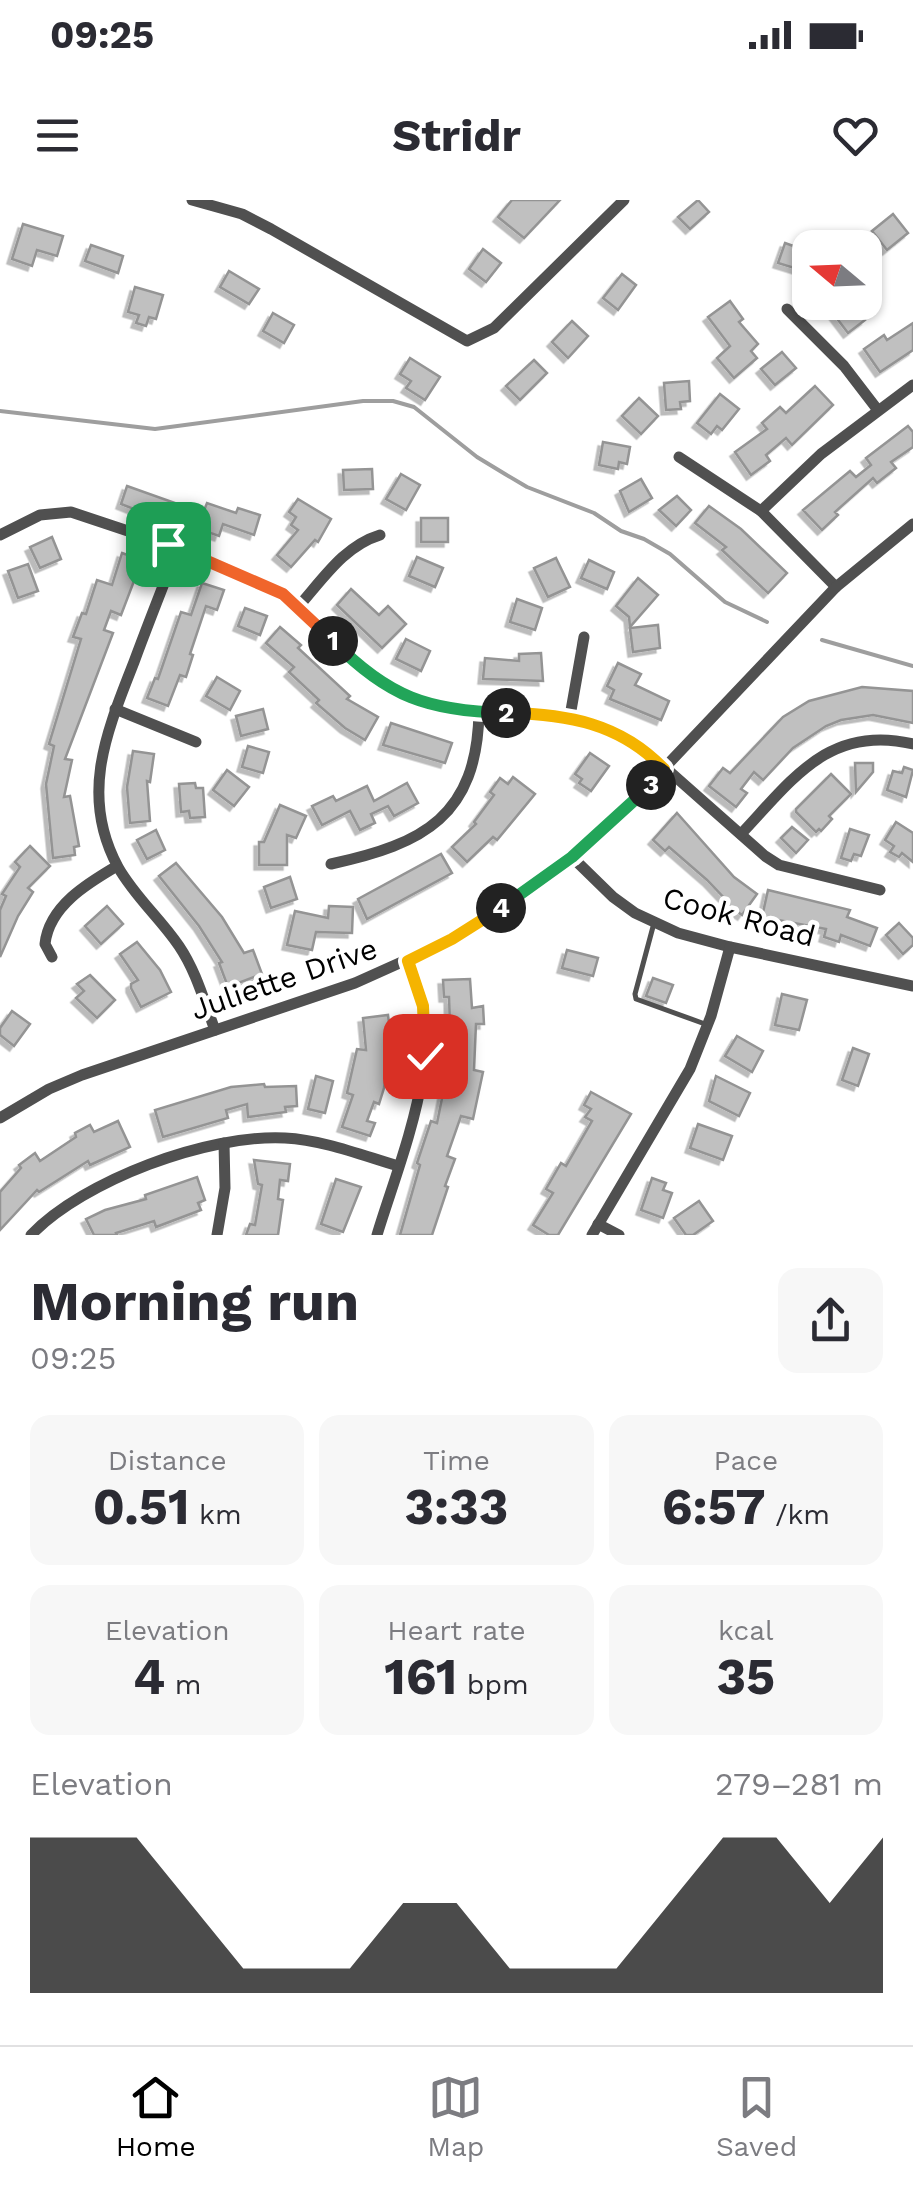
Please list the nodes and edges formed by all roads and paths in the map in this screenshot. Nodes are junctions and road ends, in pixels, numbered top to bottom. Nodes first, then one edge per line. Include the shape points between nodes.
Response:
1 (192, 200) edge
2 (624, 200) edge
3 (787, 309) dead end
4 (913, 384) edge
5 (877, 410) junction
6 (679, 458) dead end
7 (761, 511) junction
8 (913, 524) edge
9 (380, 534) dead end
10 (0, 535) edge
11 (178, 548) junction
12 (836, 588) junction
13 (299, 606) junction
14 (584, 637) dead end
15 (116, 709) junction
16 (479, 712) junction
17 (570, 716) junction
18 (196, 742) dead end
19 (913, 744) edge
20 (664, 769) junction
21 (741, 834) junction
22 (572, 857) junction
23 (331, 864) dead end
24 (118, 866) junction
25 (880, 890) dead end
26 (654, 923) junction
27 (730, 948) junction
28 (52, 958) dead end
29 (408, 961) junction
30 (913, 986) edge
31 (708, 1024) junction
32 (214, 1030) junction
33 (0, 1118) edge
34 (224, 1143) junction
35 (398, 1166) junction
36 (595, 1229) edge
37 (30, 1235) edge
38 (217, 1235) edge
39 (378, 1235) edge
40 (619, 1235) edge

1 - 2 street via 272,229 467,341 494,328
3 - 5 street
4 - 5 street
5 - 7 street
6 - 7 street
7 - 12 street
8 - 12 street, Juliette Drive
9 - 13 street via 345,554
10 - 11 street via 40,515 72,512
11 - 13 street via 262,582
11 - 15 street
12 - 20 street, Juliette Drive
13 - 16 street via 387,688 428,705
14 - 17 street
15 - 18 street
15 - 24 street via 104,738 98,787
16 - 17 street
16 - 23 street via 473,766 438,821 389,851
17 - 20 street via 619,734
19 - 21 street via 880,738 838,746 808,763
20 - 21 street
20 - 22 street, Juliette Drive
21 - 25 street via 779,865
22 - 26 street, Cook Road via 612,897
22 - 29 street, Juliette Drive via 468,930
24 - 28 street via 76,894 52,923 45,944
24 - 32 street via 182,949
26 - 27 street, Cook Road
26 - 31 lane via 636,999
27 - 30 street, Cook Road
27 - 31 street
29 - 32 street, Juliette Drive
29 - 35 street via 423,1006 425,1056
31 - 36 street via 690,1069
32 - 33 street, Juliette Drive via 82,1075
34 - 35 street via 290,1138
34 - 37 street via 112,1180
34 - 38 street via 226,1188
35 - 39 street
36 - 40 street

